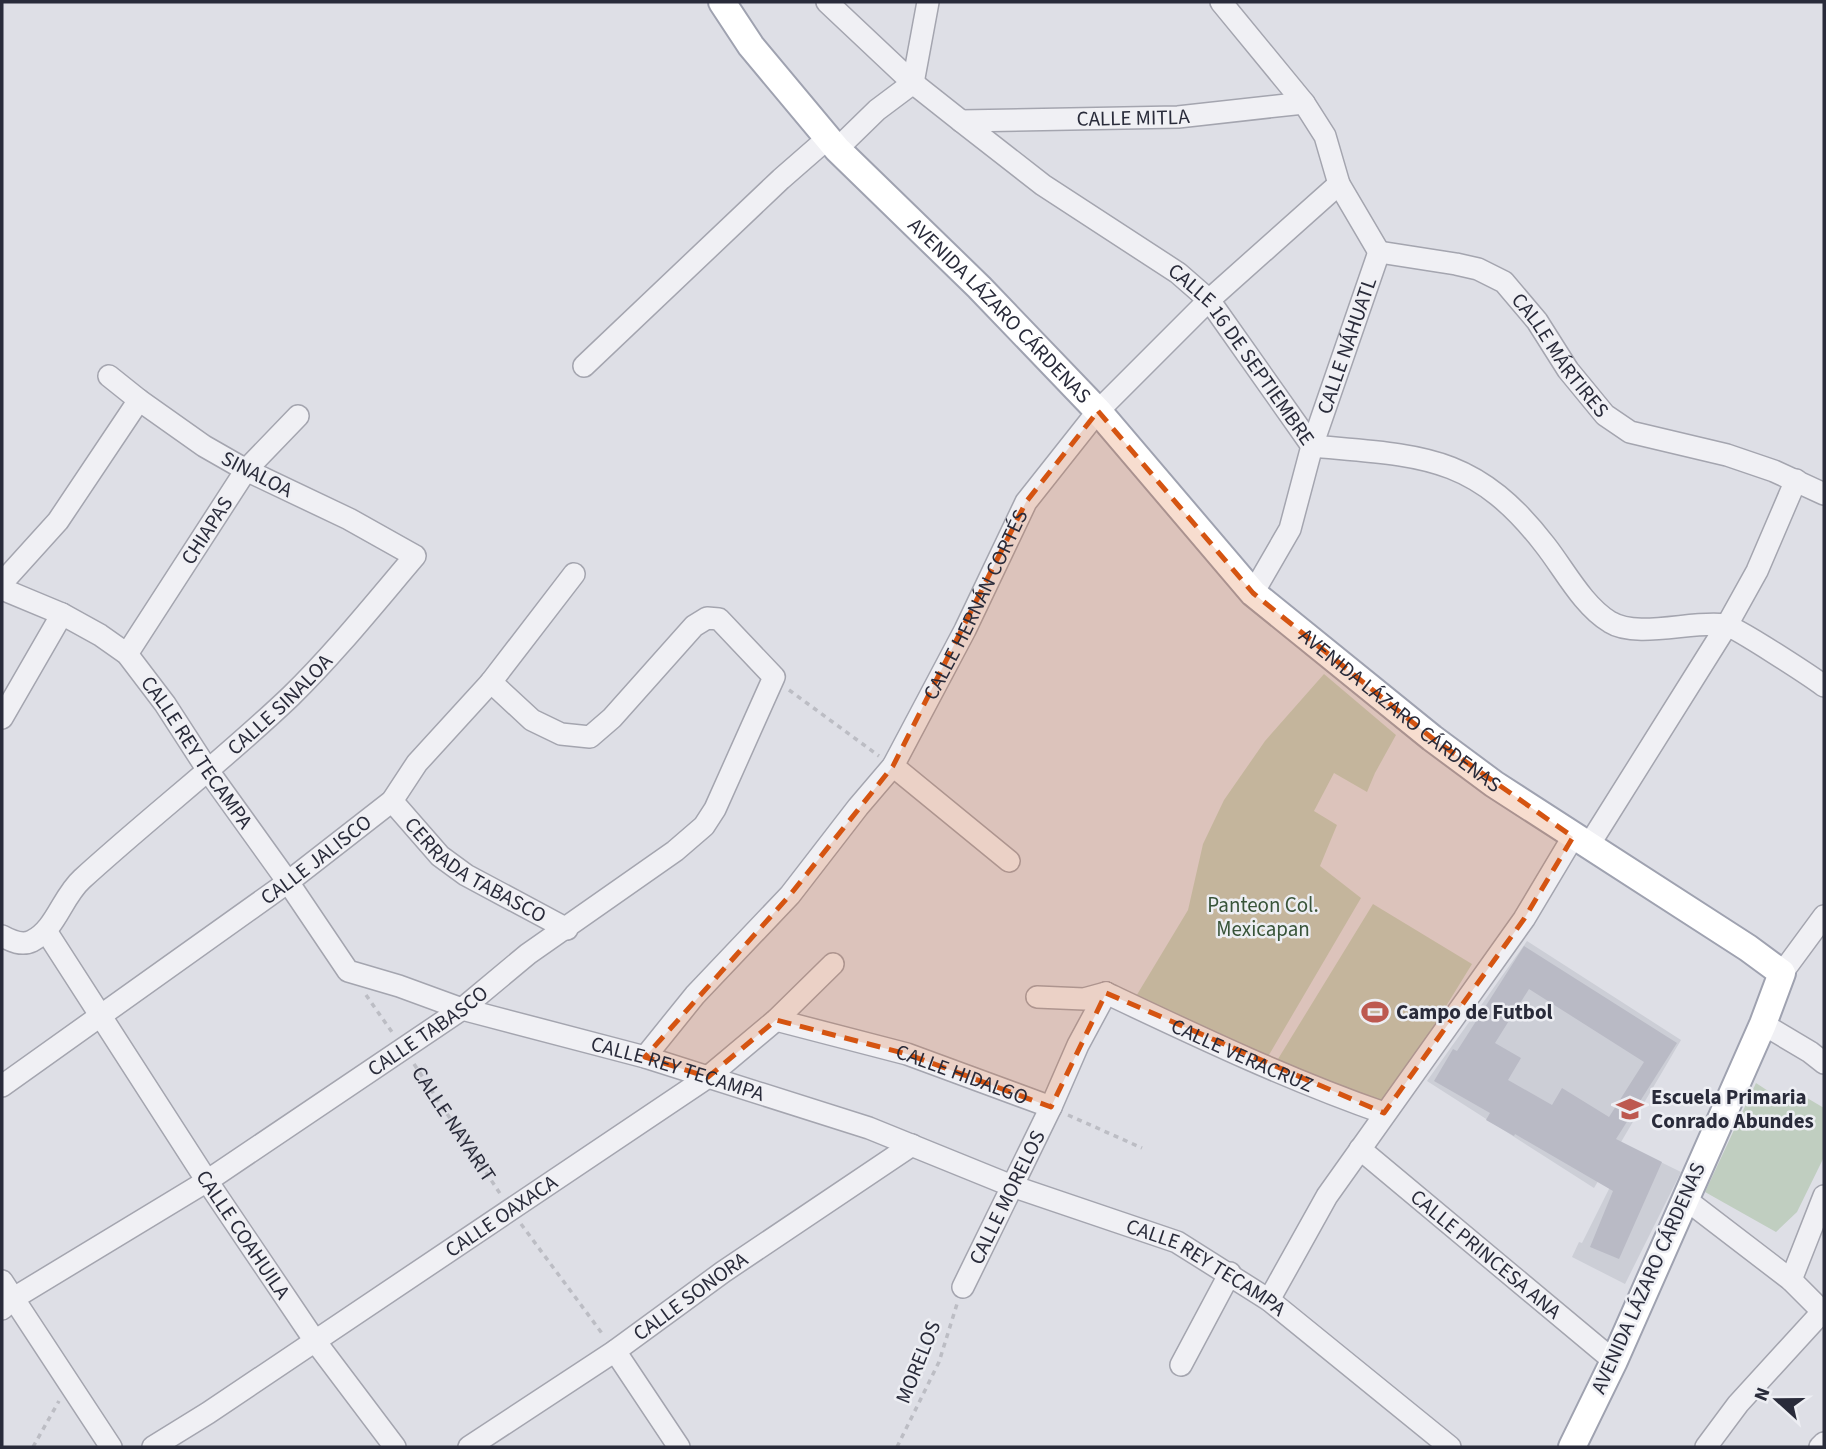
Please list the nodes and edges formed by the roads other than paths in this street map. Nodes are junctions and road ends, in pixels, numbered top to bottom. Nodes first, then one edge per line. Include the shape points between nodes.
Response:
1 (722, 2) edge
2 (827, 2) edge
3 (928, 2) edge
4 (1221, 2) edge
5 (914, 83) junction
6 (1304, 103) junction
7 (961, 121) junction
8 (833, 143) junction
9 (1339, 184) junction
10 (1379, 252) junction
11 (1209, 300) junction
12 (584, 366) dead end
13 (109, 376) dead end
14 (139, 400) junction
15 (1098, 411) junction
16 (298, 416) dead end
17 (1312, 446) junction
18 (246, 470) junction
19 (1796, 481) junction
20 (1824, 494) edge
21 (415, 556) joint
22 (574, 574) dead end
23 (2, 583) edge
24 (2, 589) edge
25 (1253, 593) junction
26 (62, 614) junction
27 (1727, 625) junction
28 (127, 654) junction
29 (492, 682) junction
30 (1824, 686) edge
31 (2, 718) edge
32 (893, 766) junction
33 (209, 772) junction
34 (392, 801) junction
35 (1581, 841) junction
36 (1009, 861) dead end
37 (288, 882) junction
38 (1824, 916) edge
39 (566, 929) junction
40 (46, 931) junction
41 (2, 936) edge
42 (833, 964) dead end
43 (1782, 973) junction
44 (1106, 993) junction
45 (1037, 997) dead end
46 (463, 1009) junction
47 (102, 1016) junction
48 (776, 1020) junction
49 (1763, 1024) junction
50 (645, 1057) junction
51 (1824, 1063) edge
52 (708, 1077) junction
53 (4, 1082) edge
54 (1051, 1107) junction
55 (1384, 1113) junction
56 (912, 1145) junction
57 (1360, 1149) junction
58 (207, 1181) junction
59 (1012, 1186) junction
60 (1824, 1196) edge
61 (1684, 1198) junction
62 (1230, 1273) junction
63 (1791, 1280) junction
64 (2, 1281) edge
65 (963, 1287) road end
66 (1269, 1300) junction
67 (8, 1304) edge
68 (1823, 1312) edge
69 (315, 1341) junction
70 (615, 1351) junction
71 (1614, 1361) junction
72 (1181, 1365) dead end
73 (1824, 1443) edge
74 (111, 1447) edge
75 (153, 1447) edge
76 (395, 1447) edge
77 (469, 1447) edge
78 (679, 1447) edge
79 (1450, 1447) edge
80 (1572, 1447) edge
81 (1706, 1447) edge
82 (1820, 1447) edge

1 - 8 main road, AVENIDA LÁZARO CÁRDENAS via 751,46
2 - 5 street, CALLE 16 DE SEPTIEMBRE
3 - 5 street
4 - 6 street
5 - 7 street, CALLE 16 DE SEPTIEMBRE
5 - 8 street
6 - 7 street, CALLE MITLA via 1178,117
6 - 9 street via 1325,136
7 - 11 street, CALLE 16 DE SEPTIEMBRE via 1043,185 1178,273
8 - 12 street via 781,179
8 - 15 main road, AVENIDA LÁZARO CÁRDENAS
9 - 10 street
9 - 11 street, CALLE HERNÁN CORTÉS
10 - 17 street, CALLE NÁHUATL
10 - 19 street, CALLE MÁRTIRES via 1456,264 1504,282 1605,415 1630,432 1727,456
11 - 15 street, CALLE HERNÁN CORTÉS
11 - 17 street, CALLE 16 DE SEPTIEMBRE
13 - 14 street, SINALOA
14 - 18 street, SINALOA
14 - 23 street via 58,521
15 - 25 main road, AVENIDA LÁZARO CÁRDENAS
15 - 32 street, CALLE HERNÁN CORTÉS via 1026,502
16 - 18 street, CHIAPAS
17 - 25 street, CALLE NÁHUATL via 1290,529
17 - 27 street, CALLE 16 DE SEPTIEMBRE via 1409,455 1451,466 1486,485 1520,514 1581,594 1609,622 1624,628
18 - 21 street, SINALOA
18 - 28 street, CHIAPAS
19 - 20 street, CALLE MÁRTIRES
19 - 27 street via 1757,571
21 - 33 street, CALLE SINALOA via 293,694
22 - 29 street, CALLE JALISCO
24 - 26 street, CALLE REY TECAMPA
25 - 35 main road, AVENIDA LÁZARO CÁRDENAS via 1443,746
26 - 28 street, CALLE REY TECAMPA
26 - 31 street
27 - 30 street
27 - 35 street
28 - 33 street, CALLE REY TECAMPA
29 - 34 street, CALLE JALISCO via 417,763
29 - 39 street, CALLE TABASCO via 532,720 561,734 590,737 694,626 707,618 719,619 774,677 704,826
32 - 36 street
32 - 50 street, CALLE HERNÁN CORTÉS via 790,895 695,995
33 - 37 street, CALLE REY TECAMPA
33 - 40 street, CALLE SINALOA via 77,883
34 - 37 street, CALLE JALISCO
34 - 39 street, CERRADA TABASCO via 440,856
35 - 43 main road, AVENIDA LÁZARO CÁRDENAS
35 - 55 street
37 - 46 street, CALLE REY TECAMPA via 348,971
37 - 47 street, CALLE JALISCO
38 - 43 street
39 - 46 street, CALLE TABASCO via 528,954
40 - 41 street via 30,942 13,942
40 - 47 street
42 - 48 street, CALLE OAXACA
43 - 49 main road, AVENIDA LÁZARO CÁRDENAS
44 - 45 street via 1084,999
44 - 54 street, CALLE MORELOS
44 - 55 street, CALLE VERACRUZ via 1340,1098
46 - 50 street, CALLE REY TECAMPA
46 - 58 street, CALLE TABASCO
47 - 53 street, CALLE JALISCO
47 - 58 street, CALLE COAHUILA
48 - 52 street, CALLE OAXACA
48 - 54 street, CALLE HIDALGO via 907,1054
49 - 51 street
49 - 61 main road, AVENIDA LÁZARO CÁRDENAS
50 - 52 street, CALLE REY TECAMPA
52 - 56 street, CALLE REY TECAMPA
52 - 69 street, CALLE OAXACA
54 - 59 street, CALLE MORELOS
55 - 57 street
56 - 59 street, CALLE REY TECAMPA
56 - 70 street, CALLE SONORA
57 - 66 street via 1327,1196
57 - 71 street, CALLE PRINCESA ANA
58 - 67 street, CALLE TABASCO
58 - 69 street, CALLE COAHUILA
59 - 62 street, CALLE REY TECAMPA via 1177,1242
59 - 65 street, CALLE MORELOS
60 - 63 street
61 - 63 street
61 - 71 main road, AVENIDA LÁZARO CÁRDENAS
62 - 66 street, CALLE REY TECAMPA
62 - 72 street
63 - 68 street
64 - 67 street
66 - 79 street, CALLE REY TECAMPA
67 - 74 street
68 - 81 street via 1738,1404
69 - 75 street, CALLE OAXACA
69 - 76 street, CALLE COAHUILA
70 - 77 street, CALLE SONORA
70 - 78 street
71 - 80 main road, AVENIDA LÁZARO CÁRDENAS
73 - 82 street

